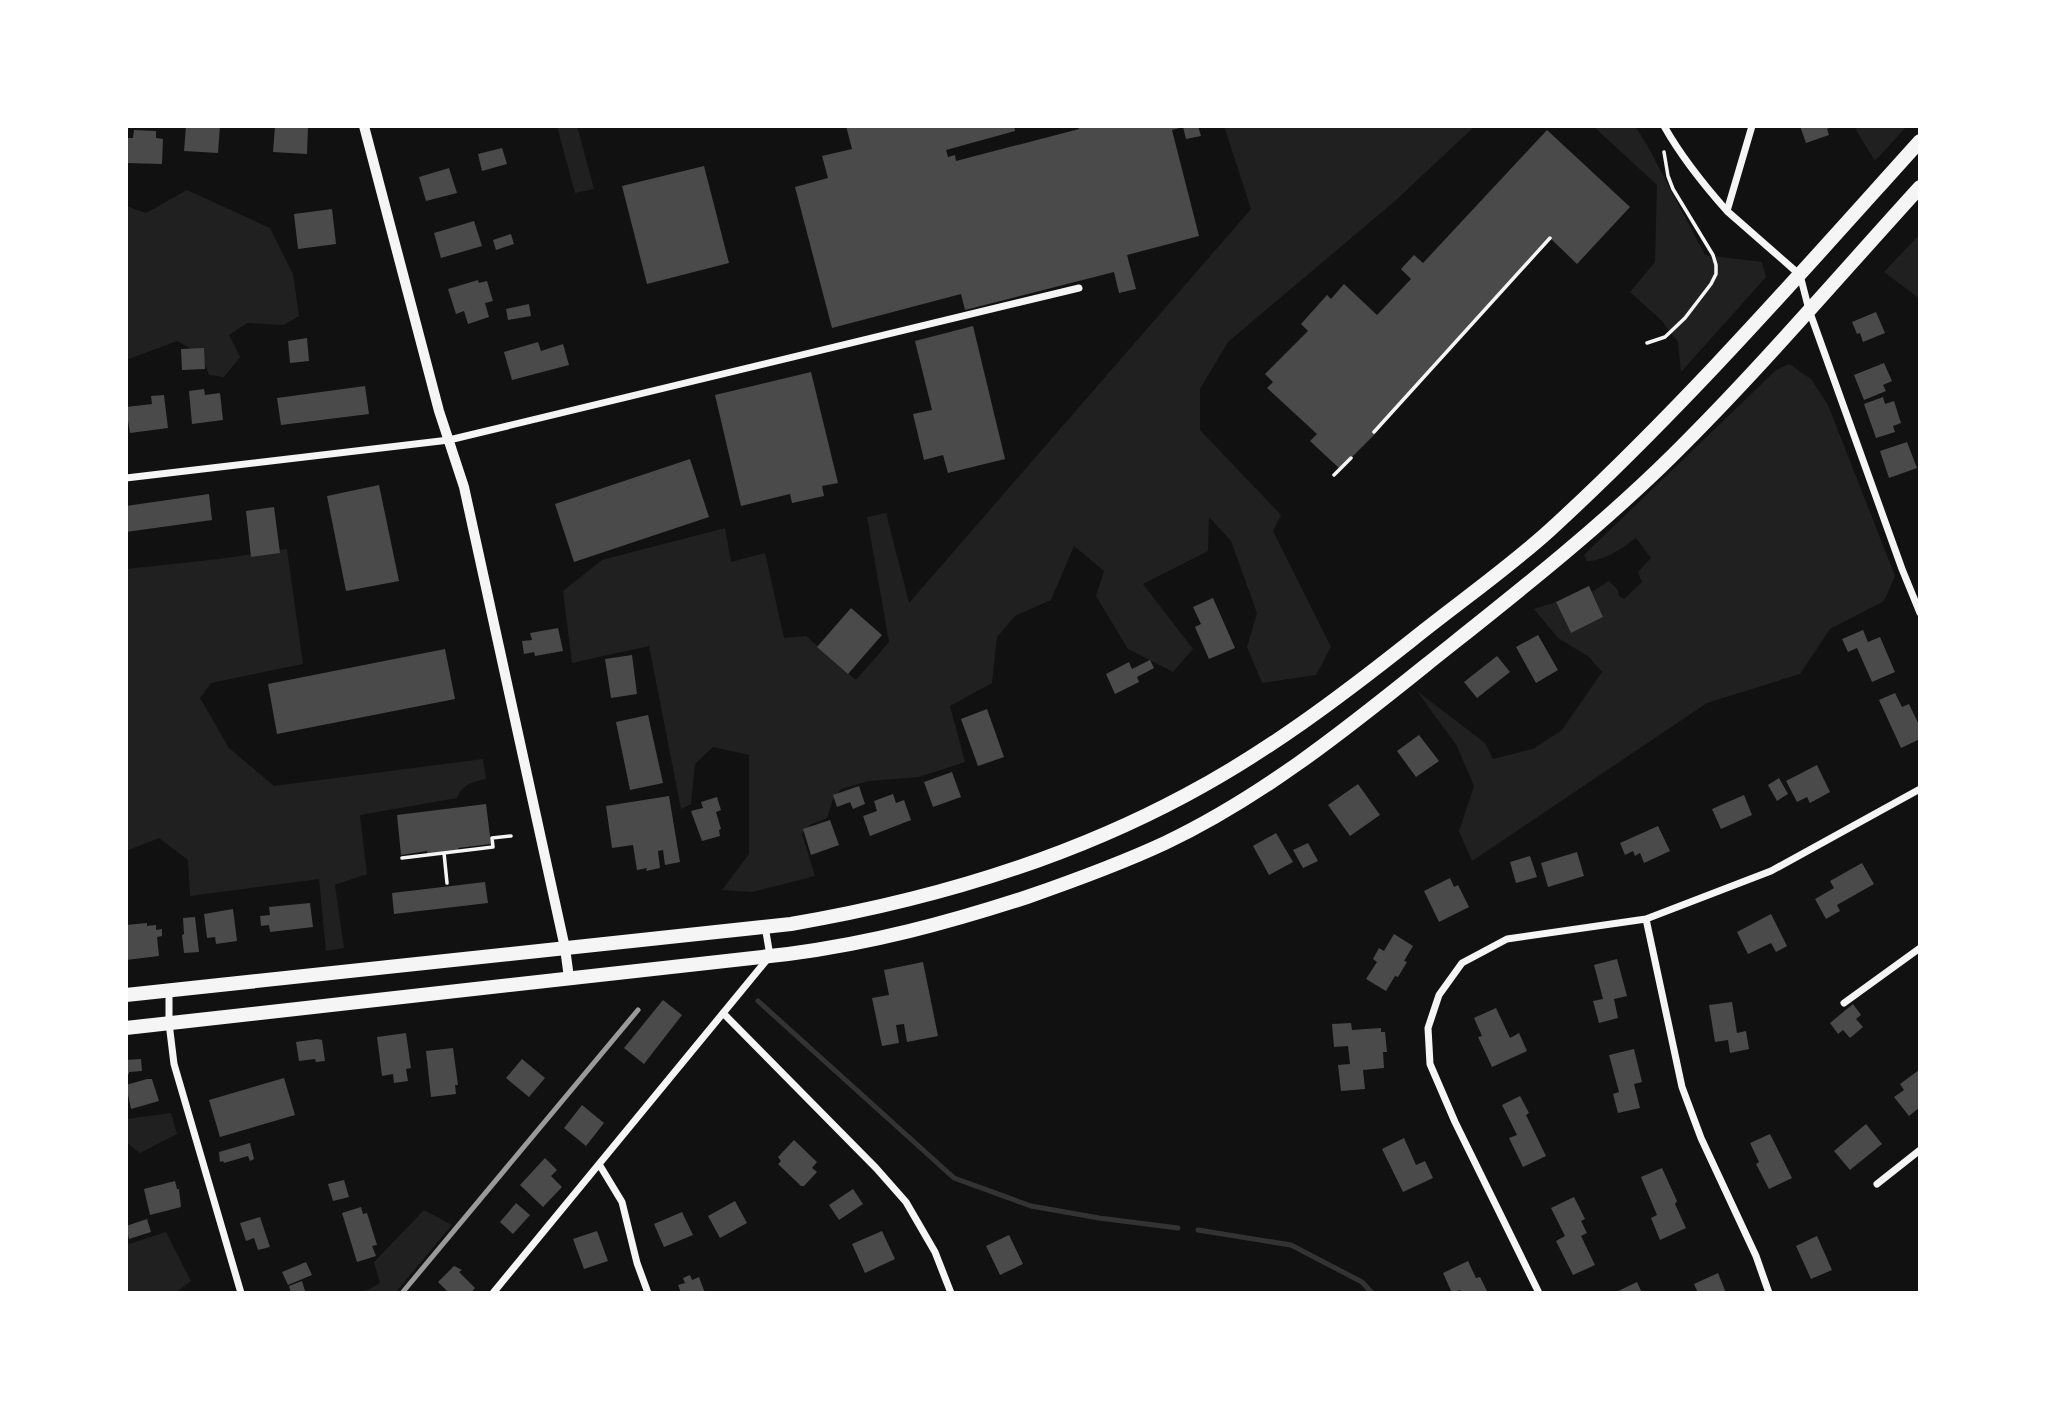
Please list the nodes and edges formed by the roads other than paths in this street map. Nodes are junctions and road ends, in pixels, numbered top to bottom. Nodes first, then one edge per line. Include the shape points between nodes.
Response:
1 (364, 126) edge
2 (1664, 126) edge
3 (1752, 126) edge
4 (1920, 141) edge
5 (1920, 187) edge
6 (1727, 211) junction
7 (1800, 275) junction
8 (1079, 288) dead end
9 (1809, 310) junction
10 (449, 440) junction
11 (126, 478) edge
12 (1532, 545) junction
13 (1547, 568) junction
14 (1920, 613) edge
15 (1920, 789) edge
16 (1646, 919) junction
17 (765, 926) junction
18 (565, 948) junction
19 (1920, 948) edge
20 (770, 956) junction
21 (569, 978) junction
22 (169, 990) junction
23 (126, 995) edge
24 (1844, 1003) dead end
25 (723, 1013) junction
26 (169, 1023) junction
27 (126, 1028) edge
28 (1920, 1150) edge
29 (599, 1164) junction
30 (1877, 1184) dead end
31 (241, 1293) edge
32 (493, 1293) edge
33 (648, 1293) edge
34 (951, 1293) edge
35 (1539, 1293) edge
36 (1769, 1293) edge

1 - 10 street
2 - 6 street via 1679,153
3 - 6 street
4 - 7 highway
5 - 9 highway
6 - 7 street
7 - 9 street
7 - 12 highway via 1651,433
8 - 10 street
9 - 13 highway via 1672,456
9 - 14 street
10 - 11 street
10 - 18 street via 464,487
12 - 13 highway
12 - 17 highway via 1285,735 1152,813 949,890 866,911
13 - 20 highway via 1320,748 1165,843 959,919 873,941
15 - 16 street via 1771,871
16 - 35 street via 1507,939 1462,963 1439,995 1428,1028 1430,1064
16 - 36 street via 1682,1087
17 - 18 highway
17 - 20 street
18 - 21 street
18 - 22 highway
19 - 24 street
20 - 21 highway
20 - 25 street
21 - 26 highway
22 - 23 highway
22 - 26 street
25 - 29 street
25 - 34 street via 906,1202 935,1252
26 - 27 highway
26 - 31 street via 174,1064
28 - 30 street
29 - 32 street
29 - 33 street via 622,1202

